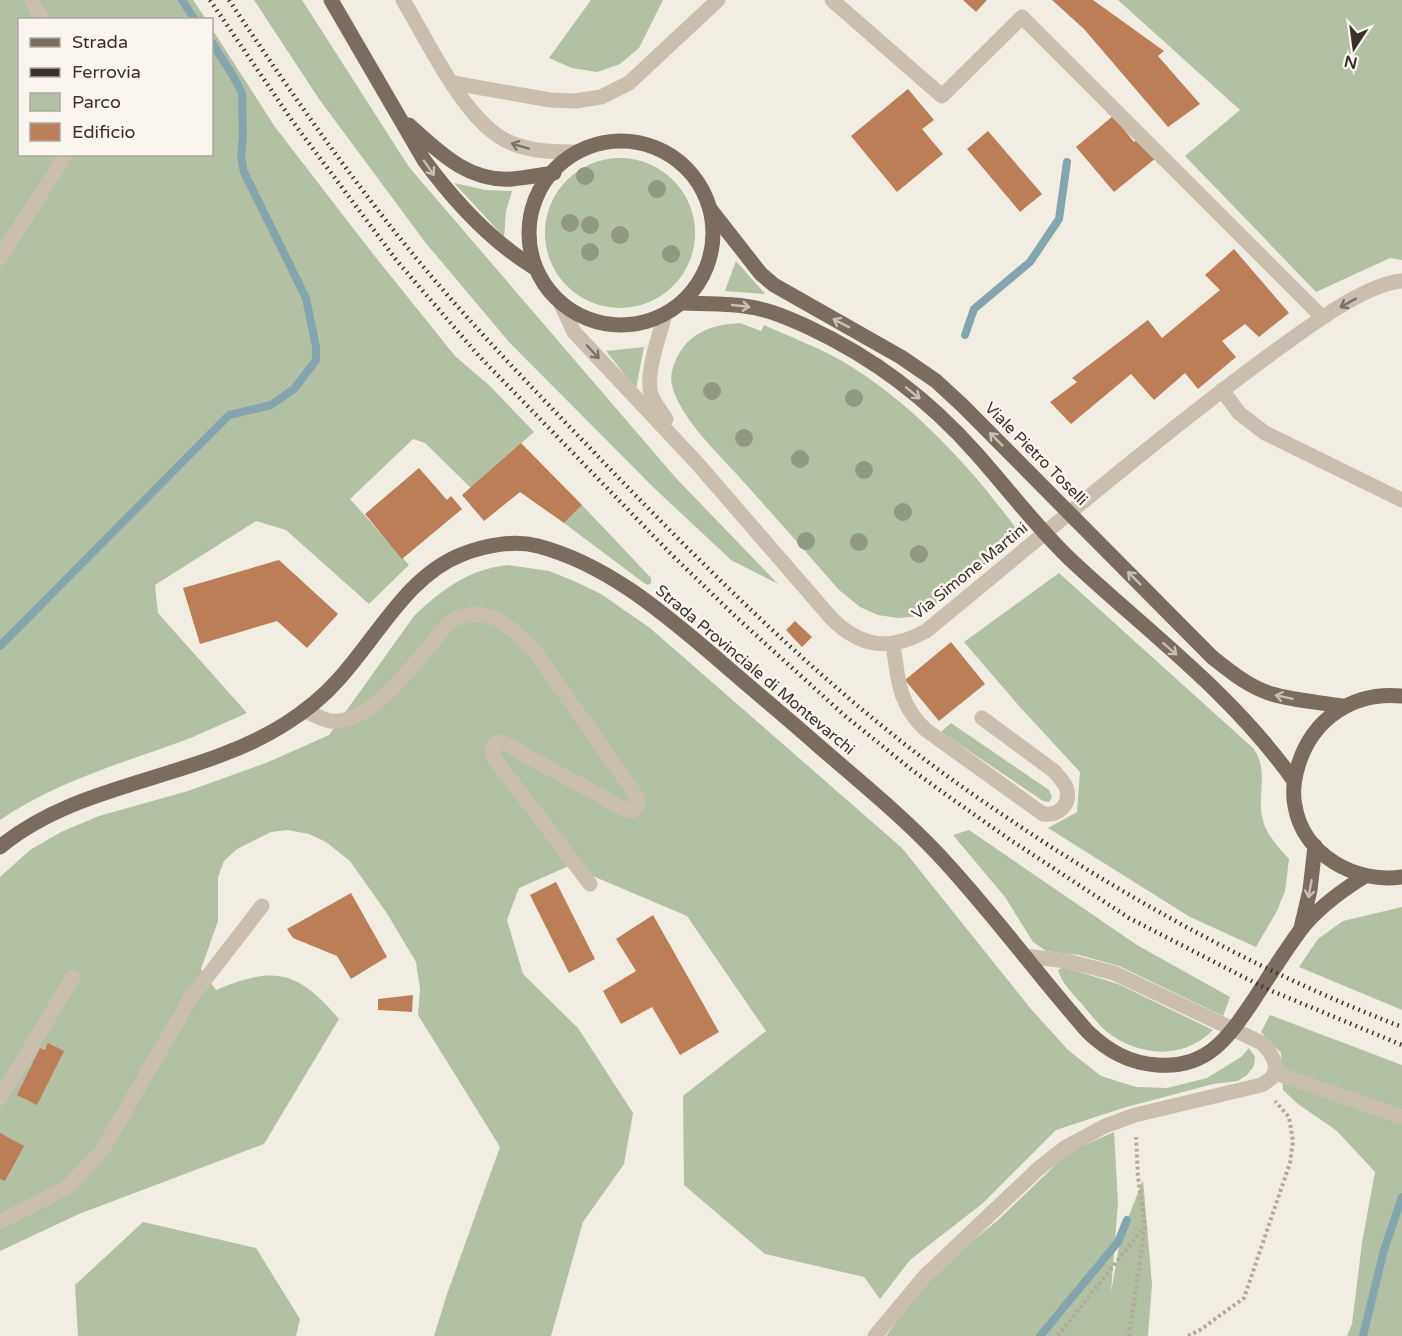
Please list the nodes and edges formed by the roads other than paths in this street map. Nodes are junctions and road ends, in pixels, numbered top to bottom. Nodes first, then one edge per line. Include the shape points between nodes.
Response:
1 (32, 0) edge
2 (331, 0) edge
3 (403, 0) edge
4 (718, 0) edge
5 (832, 0) edge
6 (42, 18) edge
7 (453, 83) junction
8 (400, 117) junction
9 (578, 152) junction
10 (63, 156) edge
11 (554, 173) junction
12 (710, 209) junction
13 (0, 258) edge
14 (533, 267) junction
15 (1402, 281) edge
16 (683, 303) junction
17 (561, 304) junction
18 (666, 314) junction
19 (1322, 317) junction
20 (1222, 390) junction
21 (697, 463) junction
22 (1402, 500) edge
23 (893, 644) junction
24 (1402, 696) edge
25 (1342, 706) junction
26 (304, 710) junction
27 (982, 718) dead end
28 (1294, 780) junction
29 (1315, 846) junction
30 (0, 847) edge
31 (1365, 876) junction
32 (1402, 877) edge
33 (590, 884) dead end
34 (262, 906) dead end
35 (1300, 931) junction
36 (1024, 956) junction
37 (73, 977) dead end
38 (1275, 1072) junction
39 (0, 1098) edge
40 (1402, 1117) edge
41 (0, 1222) edge
42 (875, 1336) edge

1 - 6 street
2 - 8 main road, Viale Pietro Toselli
3 - 7 street
4 - 7 street via 629,83 601,97 550,100
5 - 19 street via 942,96 1022,17
9 -> 7 street via 529,149 498,137 475,116
8 - 11 main road, Viale Pietro Toselli via 450,161 470,172 502,179
8 -> 14 main road, Viale Pietro Toselli via 443,185 493,238
9 - 11 main road, Viale Pietro Toselli
9 - 12 main road, Viale Pietro Toselli via 615,141 654,147 692,174
10 - 13 street
11 - 14 main road, Viale Pietro Toselli via 541,189 530,217 528,238
12 - 16 main road, Viale Pietro Toselli via 709,258 697,286
25 -> 12 main road, Viale Pietro Toselli via 1270,693 1220,663 941,386 901,357 774,285
14 - 17 main road, Viale Pietro Toselli
15 -> 19 street, Via Simone Martini via 1378,288
16 - 18 main road, Viale Pietro Toselli
16 -> 28 main road via 747,306 779,315 847,347 917,395 974,450 1048,538 1238,711
17 - 18 main road, Viale Pietro Toselli via 610,323 642,322
17 -> 21 street, Via Simone Martini via 574,332
18 - 21 street, Via Simone Martini via 652,365 651,396
19 - 20 street, Via Simone Martini
20 - 22 street via 1239,413 1264,433
20 - 23 street, Via Simone Martini via 926,631
21 - 23 street, Via Simone Martini via 842,628 858,639
23 - 27 street via 902,697 916,721 1043,814 1059,812 1068,794 1061,779
24 - 25 main road, Viale Pietro Toselli via 1378,696
25 - 28 main road, Viale Pietro Toselli via 1327,717 1307,742
26 - 30 main road, Strada Provinciale di Montevarchi via 261,737 222,754 47,816
26 - 33 street via 331,721 364,711 383,699 450,622 477,614 501,622 534,650 638,798 632,811 624,809 502,742 492,748 494,758
26 - 36 main road, Strada Provinciale di Montevarchi via 338,680 412,590 445,563 497,545 528,544 548,549 598,571 648,602 792,722 934,850
28 - 29 main road, Viale Pietro Toselli via 1296,813
29 - 31 main road, Viale Pietro Toselli via 1337,865
29 -> 35 main road, Strada Provinciale di Montevarchi
31 - 32 main road, Viale Pietro Toselli
31 - 35 main road, Strada Provinciale di Montevarchi via 1345,888
34 - 41 street via 190,999 103,1149 69,1186
35 - 36 main road, Strada Provinciale di Montevarchi via 1227,1038 1205,1056 1171,1066 1140,1063 1107,1049
36 - 38 street via 1107,970 1262,1043 1272,1053
37 - 39 street
38 - 40 street
38 - 42 street via 1261,1085 1135,1115 1080,1138 1046,1162 925,1276

